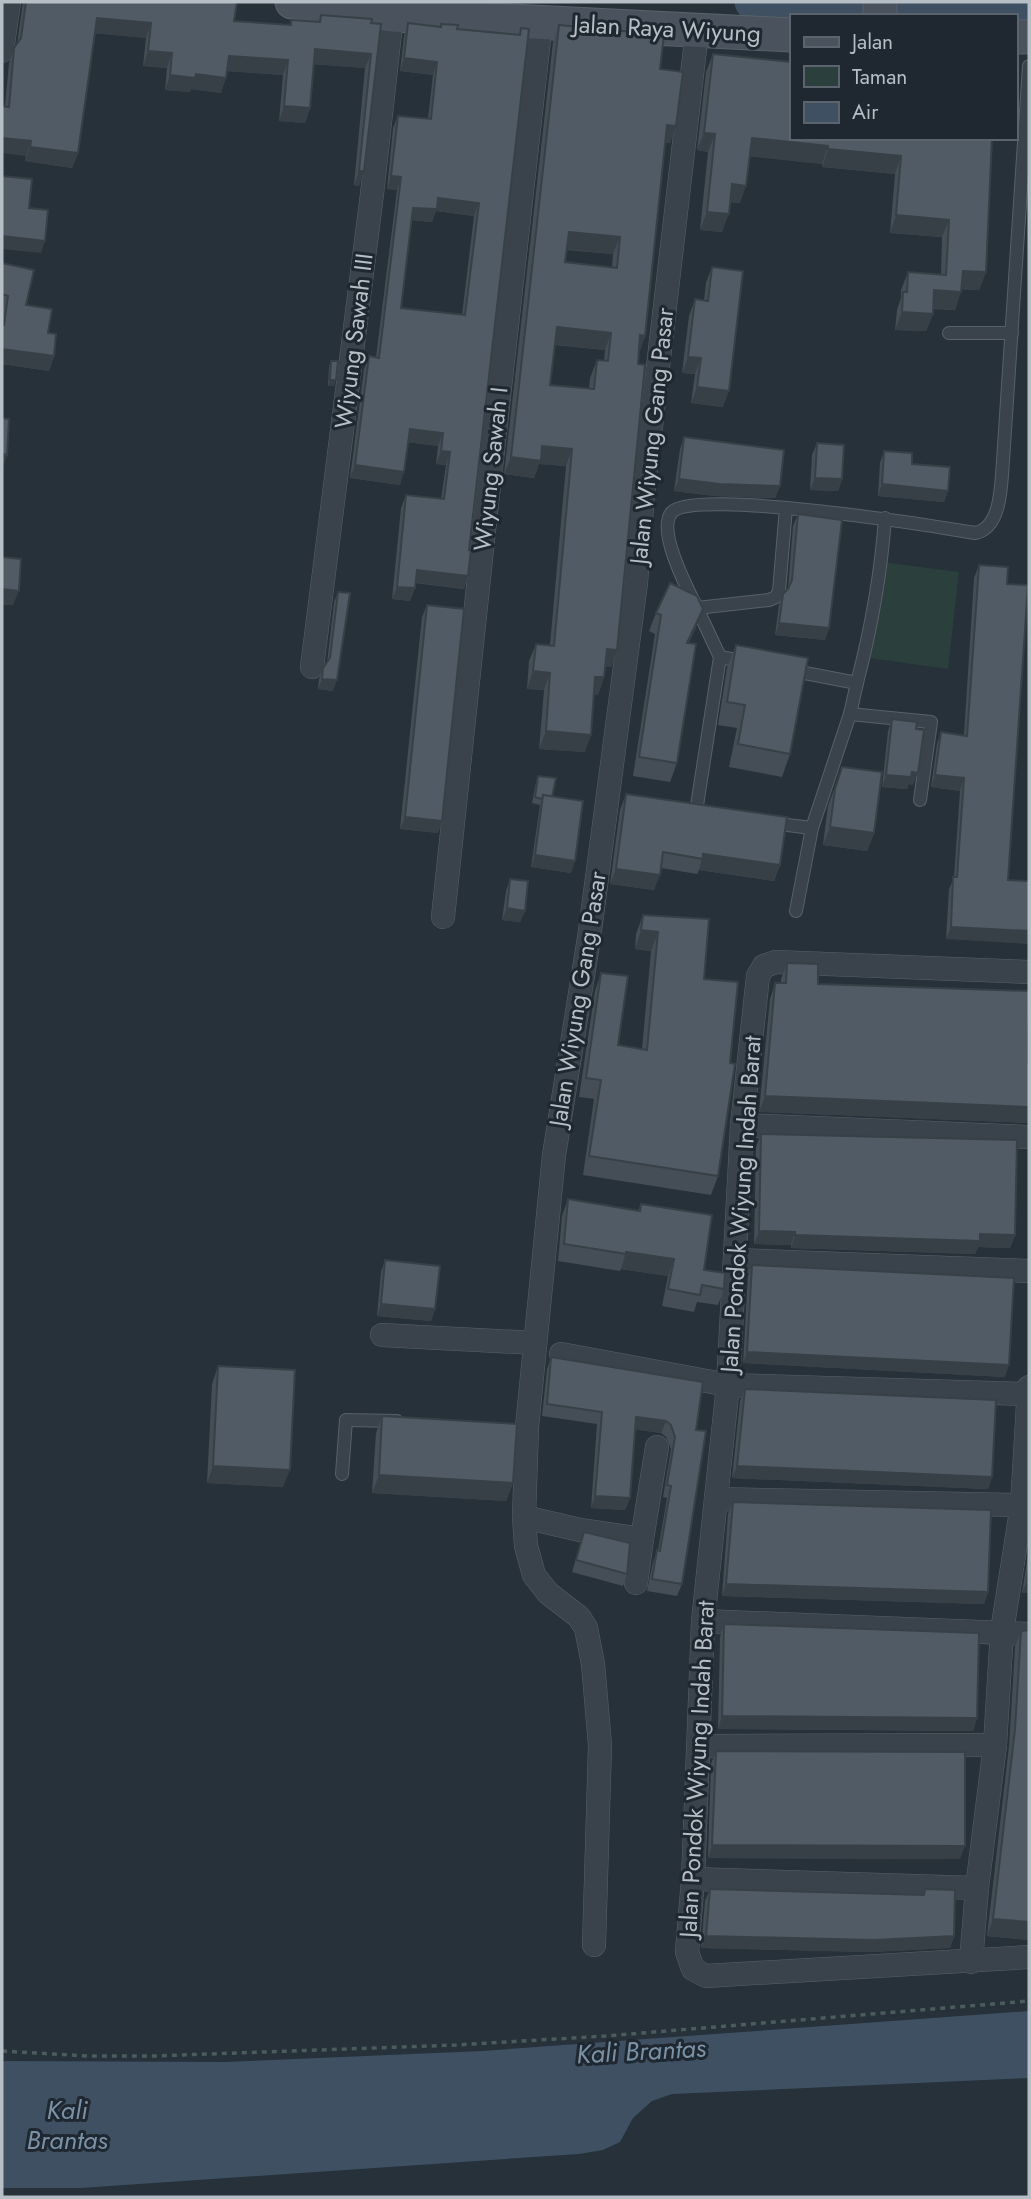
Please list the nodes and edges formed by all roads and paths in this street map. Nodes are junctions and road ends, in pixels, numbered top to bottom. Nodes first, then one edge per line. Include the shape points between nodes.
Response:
1 (9, 2) edge
2 (292, 2) edge
3 (393, 15) junction
4 (541, 22) junction
5 (697, 32) junction
6 (790, 35) edge
7 (2, 51) edge
8 (1029, 66) edge
9 (949, 333) dead end
10 (1012, 333) junction
11 (786, 508) junction
12 (885, 518) junction
13 (641, 521) junction
14 (667, 524) junction
15 (697, 608) junction
16 (720, 657) junction
17 (761, 665) edge
18 (312, 667) dead end
19 (775, 667) edge
20 (857, 683) junction
21 (850, 713) junction
22 (920, 800) dead end
23 (682, 810) edge
24 (761, 821) edge
25 (812, 828) junction
26 (796, 911) dead end
27 (443, 917) dead end
28 (1029, 972) edge
29 (742, 1125) junction
30 (1029, 1136) edge
31 (734, 1260) junction
32 (1029, 1271) edge
33 (382, 1335) dead end
34 (535, 1343) junction
35 (561, 1353) dead end
36 (728, 1385) junction
37 (1029, 1388) edge
38 (1029, 1394) edge
39 (405, 1422) edge
40 (657, 1447) dead end
41 (342, 1474) dead end
42 (716, 1499) junction
43 (1022, 1505) junction
44 (524, 1517) junction
45 (642, 1539) junction
46 (636, 1583) dead end
47 (703, 1621) junction
48 (1002, 1632) junction
49 (1029, 1634) edge
50 (995, 1745) junction
51 (699, 1746) junction
52 (693, 1879) junction
53 (977, 1888) junction
54 (594, 1945) dead end
55 (1029, 1957) edge
56 (971, 1962) junction
57 (1029, 2001) edge
58 (2, 2051) edge

1 - 7 street
2 - 3 main road, Jalan Raya Wiyung
3 - 4 main road, Jalan Raya Wiyung
3 - 18 street, Wiyung Sawah III
4 - 5 main road, Jalan Raya Wiyung
4 - 27 street, Wiyung Sawah I
5 - 6 main road, Jalan Raya Wiyung
5 - 13 street, Jalan Wiyung Gang Pasar
8 - 10 lane
9 - 10 lane
10 - 12 lane via 1003,461 994,519 988,528 975,533
11 - 12 lane
11 - 14 lane via 694,506 675,510
11 - 15 lane via 776,597
12 - 20 lane
13 - 14 lane
13 - 34 street, Jalan Wiyung Gang Pasar via 591,924 554,1154
14 - 15 lane via 681,578
15 - 16 lane
16 - 17 lane
16 - 23 lane via 702,813
19 - 20 lane
20 - 21 lane
21 - 22 lane via 931,722
21 - 25 lane
24 - 25 lane
25 - 26 lane
28 - 29 street, Jalan Pondok Wiyung Indah Barat via 776,962 764,966 758,976
29 - 30 street
29 - 31 street, Jalan Pondok Wiyung Indah Barat
31 - 32 street
31 - 36 street, Jalan Pondok Wiyung Indah Barat
33 - 34 street
34 - 44 street, Jalan Wiyung Gang Pasar via 520,1427
35 - 36 street
36 - 38 street
36 - 42 street, Jalan Pondok Wiyung Indah Barat
37 - 38 street
38 - 43 street
39 - 41 lane via 346,1420
40 - 45 street
42 - 43 street
42 - 47 street, Jalan Pondok Wiyung Indah Barat
43 - 48 street
44 - 45 street
44 - 54 street, Jalan Wiyung Gang Pasar via 534,1575 548,1593 579,1617 586,1628 593,1664 600,1745
45 - 46 street
47 - 48 street
47 - 51 street, Jalan Pondok Wiyung Indah Barat
48 - 49 street
48 - 50 street
50 - 51 street
50 - 53 street
51 - 52 street, Jalan Pondok Wiyung Indah Barat
52 - 53 street
52 - 56 street, Jalan Pondok Wiyung Indah Barat via 687,1952 693,1969 706,1976
53 - 56 street
55 - 56 street, Jalan Pondok Wiyung Indah Barat
57 - 58 path via 456,2045 141,2056

